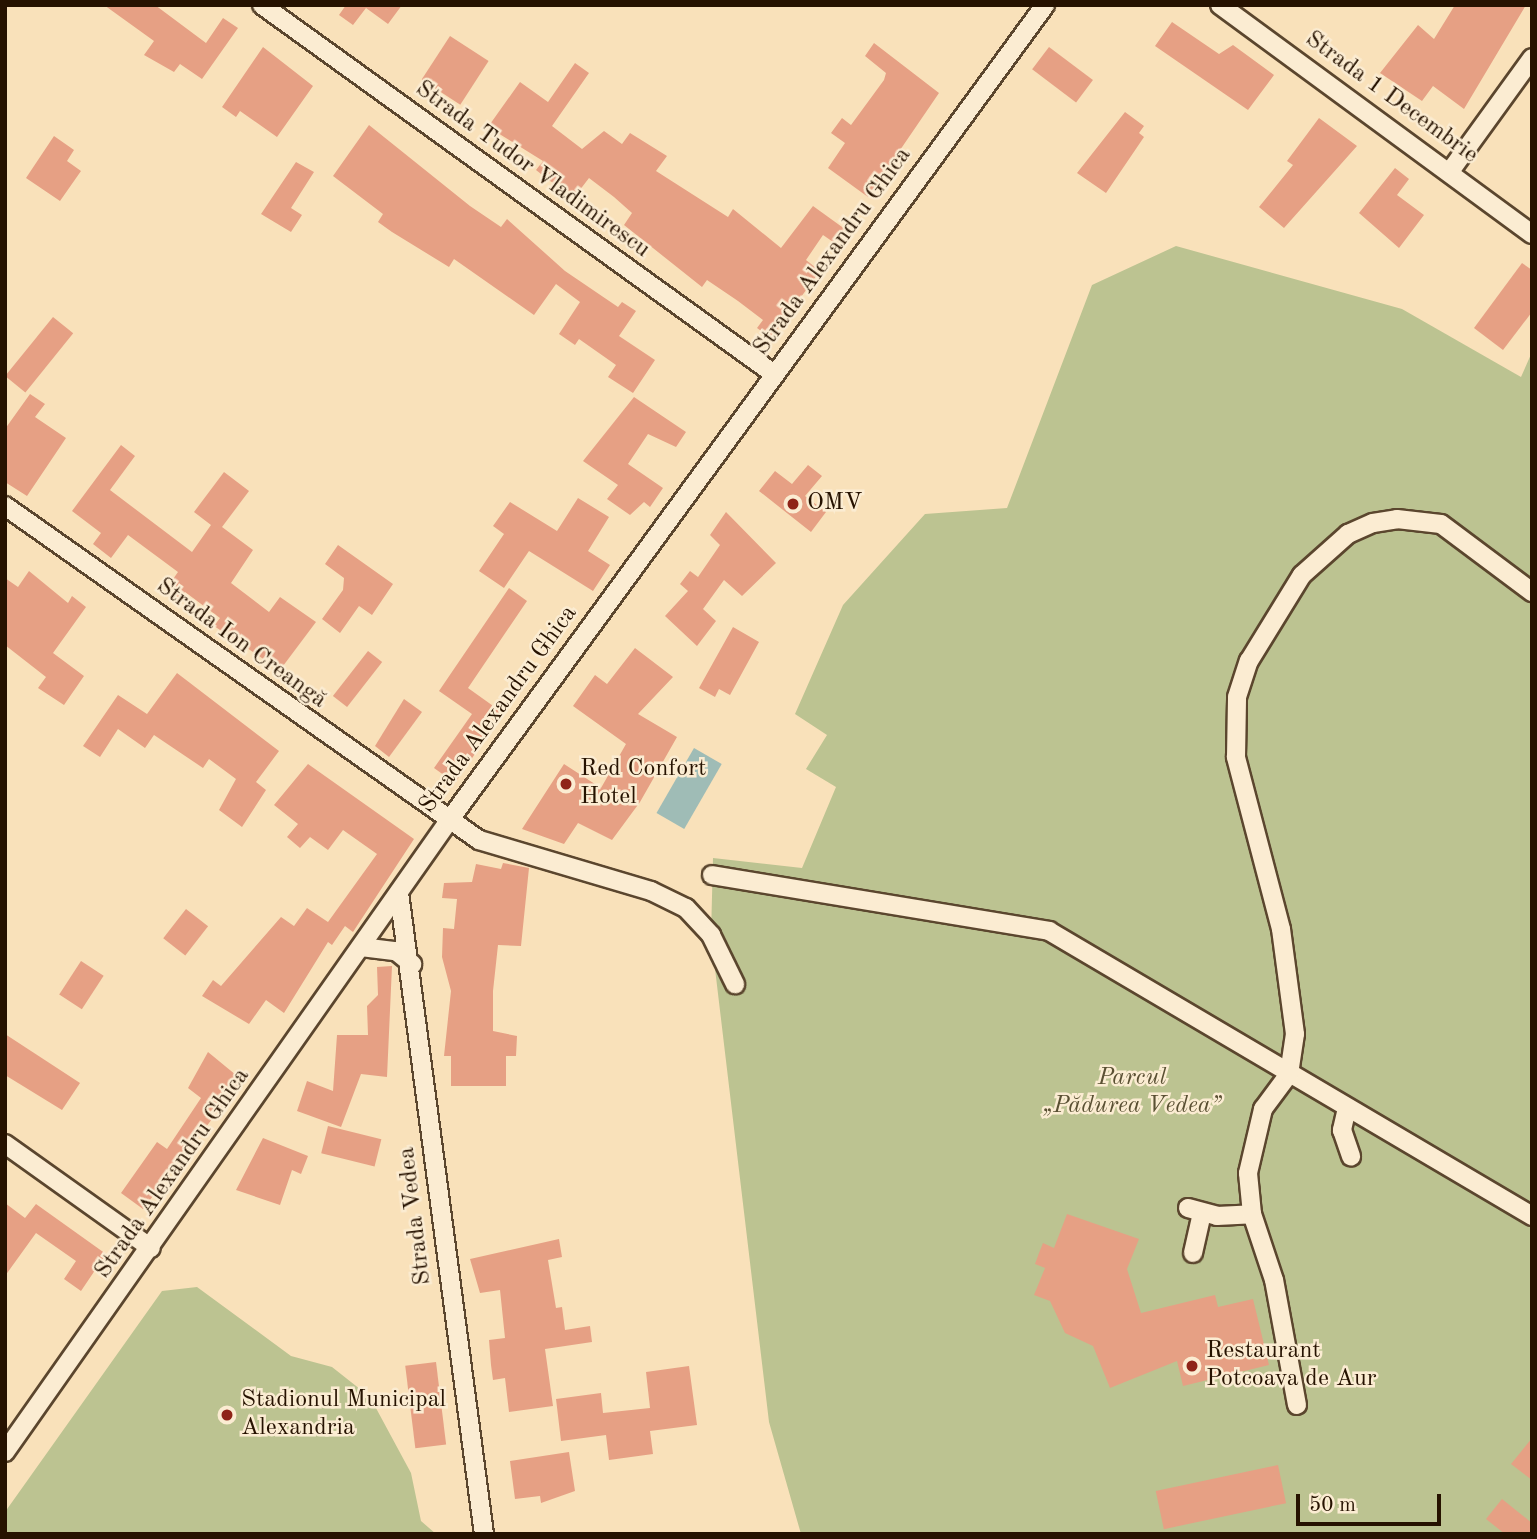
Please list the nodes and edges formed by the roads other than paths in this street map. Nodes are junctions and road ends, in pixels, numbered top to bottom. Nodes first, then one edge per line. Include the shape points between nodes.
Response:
1 (262, 5) edge
2 (1045, 5) edge
3 (1220, 5) edge
4 (1532, 58) edge
5 (1451, 170) junction
6 (1532, 234) edge
7 (774, 374) junction
8 (5, 506) edge
9 (1532, 592) edge
10 (447, 822) junction
11 (712, 875) dead end
12 (399, 893) junction
13 (361, 947) junction
14 (412, 964) junction
15 (735, 984) dead end
16 (1289, 1074) junction
17 (1347, 1108) junction
18 (5, 1144) edge
19 (1351, 1156) dead end
20 (1252, 1214) junction
21 (1532, 1216) edge
22 (151, 1248) junction
23 (1193, 1254) dead end
24 (1297, 1405) dead end
25 (5, 1452) edge
26 (484, 1534) edge

1 - 7 street, Strada Tudor Vladimirescu
2 - 7 street, Strada Alexandru Ghica
3 - 5 street, Strada 1 Decembrie
4 - 5 street
5 - 6 street, Strada 1 Decembrie
7 - 10 street, Strada Alexandru Ghica
8 - 10 street, Strada Ion Creangă
9 - 16 street via 1441,524 1397,519 1373,523 1319,555 1249,660 1237,697 1236,757 1289,972 1295,1034
10 - 12 street, Strada Alexandru Ghica
10 - 15 street, Strada Ion Creangă via 519,856 671,898 710,934
11 - 16 street via 1049,931
12 - 13 street, Strada Alexandru Ghica
12 - 14 street, Strada Vedea
13 - 14 street via 396,951
13 - 22 street, Strada Alexandru Ghica
14 - 26 street, Strada Vedea
16 - 17 street
16 - 20 street via 1254,1133
17 - 19 street via 1342,1130
17 - 21 street
18 - 22 street
20 - 23 street via 1195,1210
20 - 24 street via 1274,1280
22 - 25 street, Strada Alexandru Ghica

